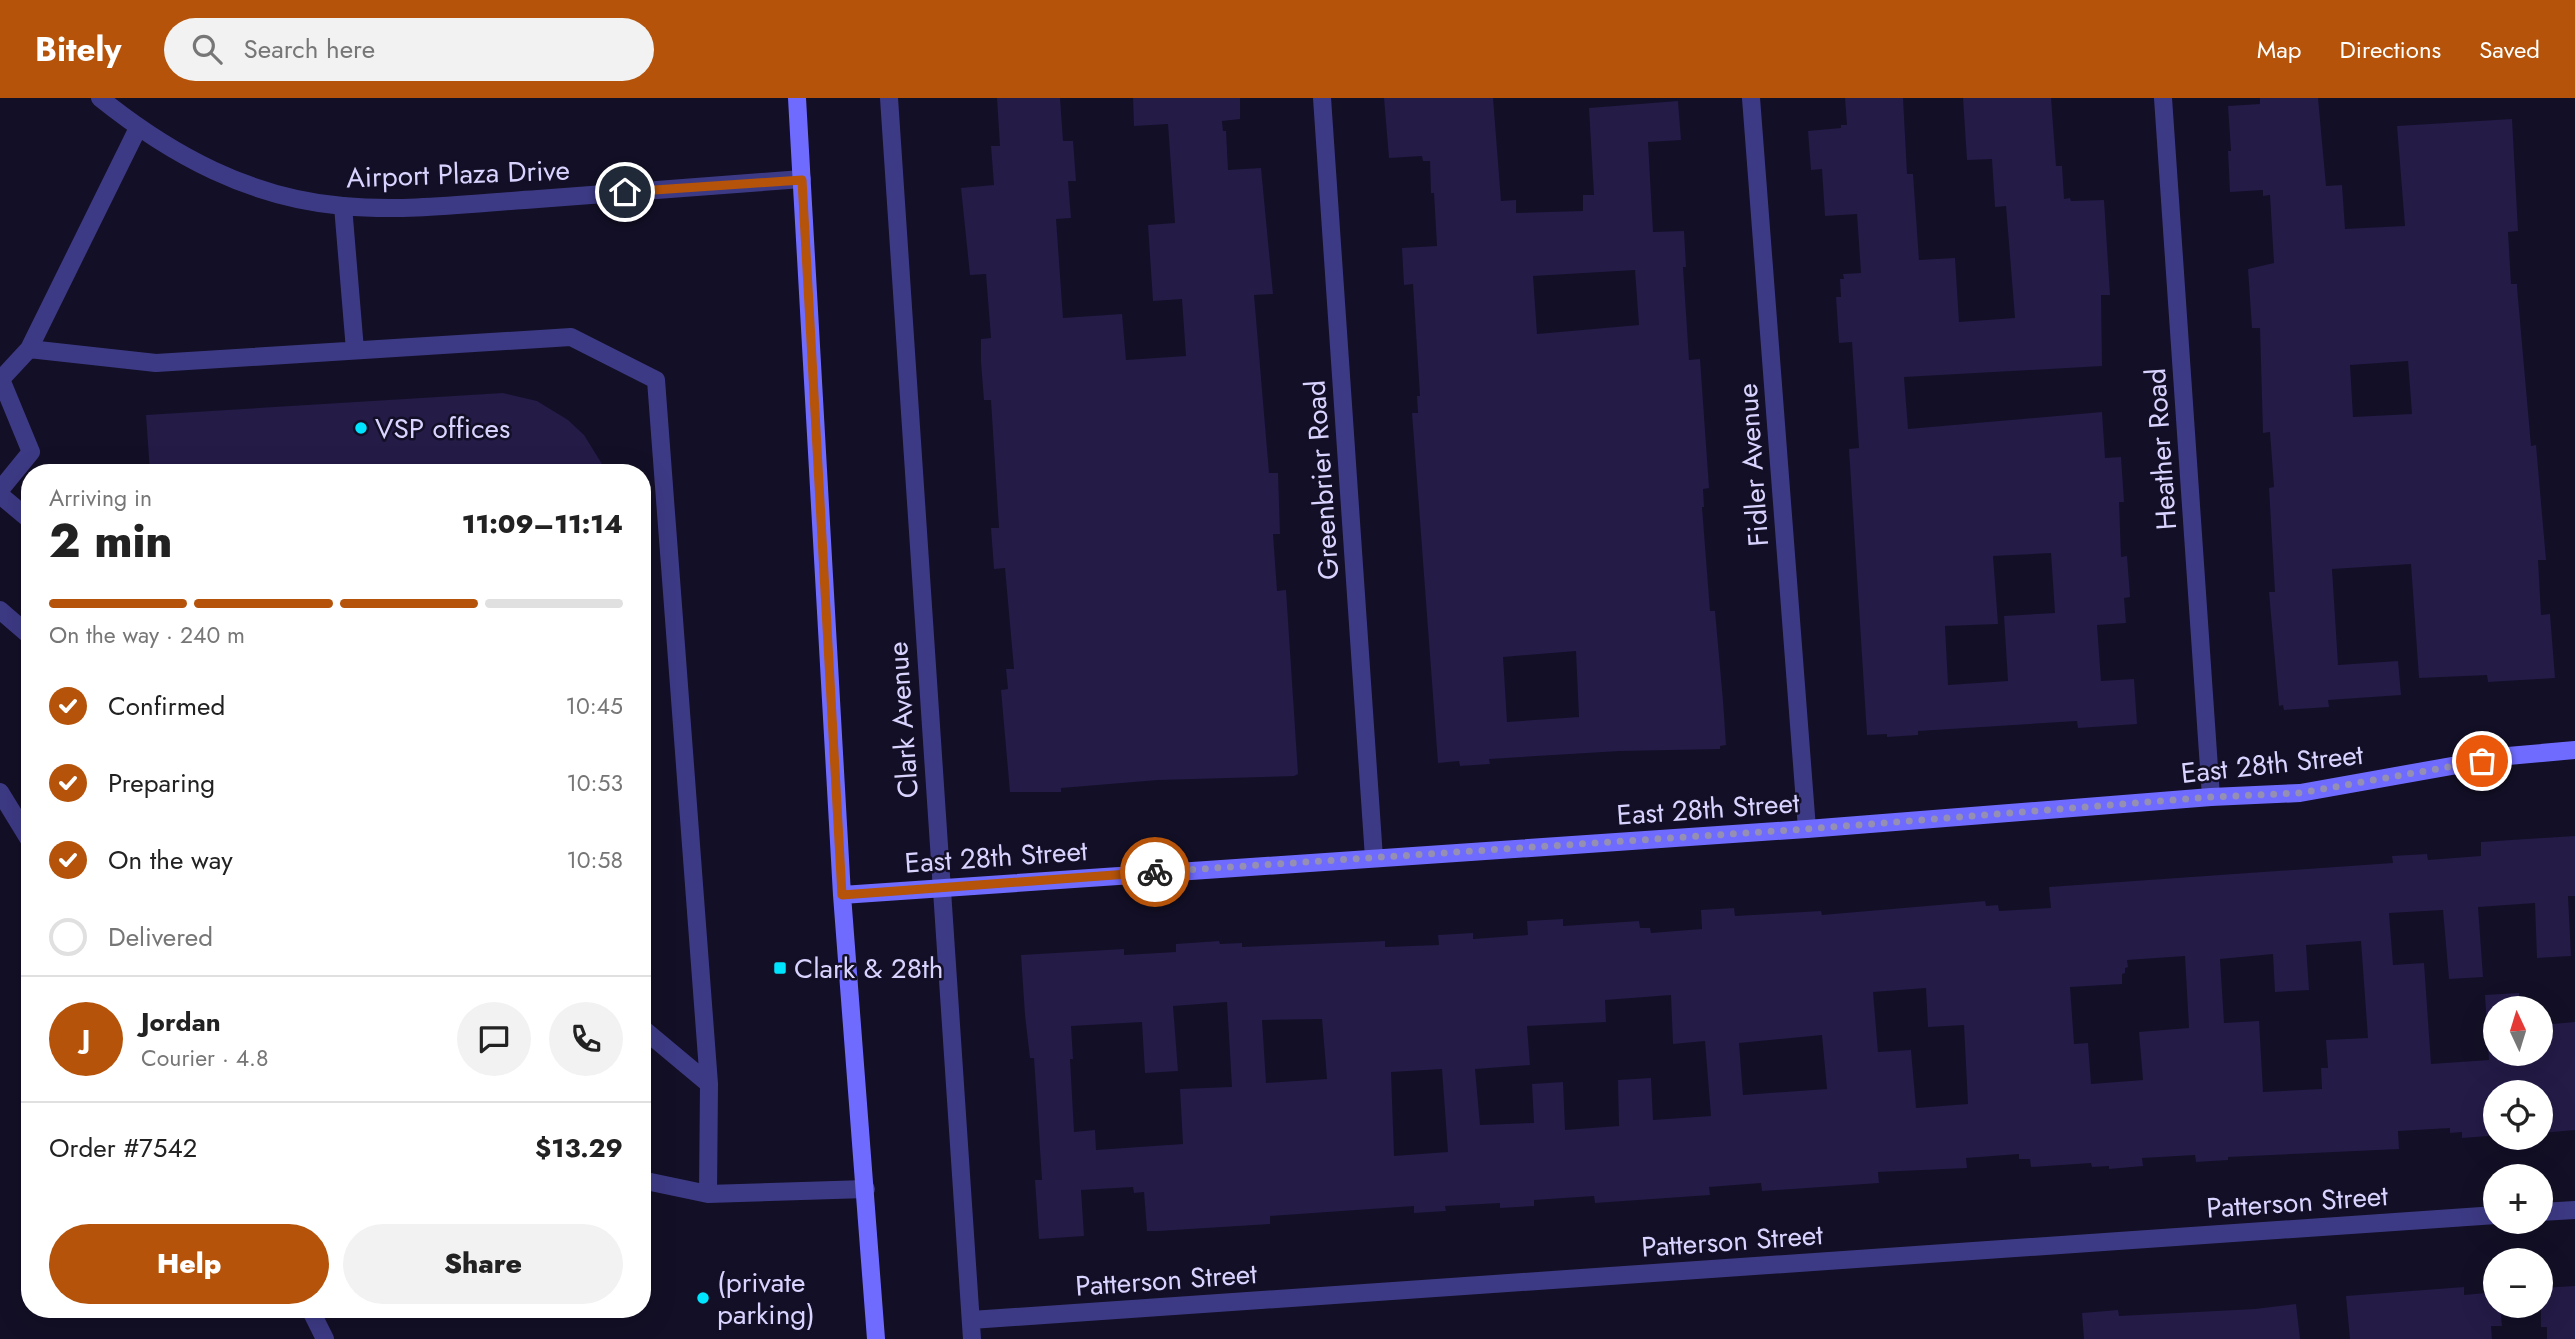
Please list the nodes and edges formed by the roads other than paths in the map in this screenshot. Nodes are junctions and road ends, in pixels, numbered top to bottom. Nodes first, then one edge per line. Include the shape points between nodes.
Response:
1 (100, 98) edge
2 (797, 98) edge
3 (889, 98) edge
4 (1322, 98) edge
5 (1751, 98) edge
6 (2163, 98) edge
7 (138, 128) junction
8 (802, 180) junction
9 (343, 206) junction
10 (29, 349) junction
11 (355, 350) junction
12 (1, 378) edge
13 (22, 464) edge
14 (21, 465) edge
15 (0, 492) edge
16 (21, 512) edge
17 (0, 610) edge
18 (21, 628) edge
19 (2575, 750) edge
20 (0, 792) edge
21 (2211, 797) junction
22 (21, 826) edge
23 (1807, 829) junction
24 (1374, 858) junction
25 (940, 887) junction
26 (842, 895) junction
27 (651, 1036) edge
28 (709, 1084) junction
29 (651, 1182) edge
30 (866, 1189) junction
31 (708, 1194) junction
32 (2575, 1210) edge
33 (2553, 1211) edge
34 (2483, 1216) edge
35 (314, 1318) edge
36 (971, 1320) junction
37 (325, 1339) edge
38 (876, 1339) edge
39 (972, 1339) edge

1 - 7 street, Airport Plaza Drive
2 - 8 street
3 - 25 street, Clark Avenue
4 - 24 street, Greenbrier Road
5 - 23 street, Fidler Avenue
6 - 21 street, Heather Road
7 - 9 street, Airport Plaza Drive via 183,157 241,182
7 - 10 street
8 - 9 street, Airport Plaza Drive via 421,207
8 - 26 street
9 - 11 street
10 - 11 street via 156,363
10 - 12 street
11 - 28 street via 571,337 656,380
12 - 13 street via 31,452
14 - 15 street
15 - 16 street
17 - 18 street
19 - 21 street, East 28th Street via 2300,793
20 - 22 street
21 - 23 street, East 28th Street
23 - 24 street, East 28th Street
24 - 25 street, East 28th Street
25 - 26 street, East 28th Street
25 - 36 street, Clark Avenue
26 - 30 street
27 - 28 street
28 - 31 street
29 - 31 street
30 - 31 street
30 - 38 street
32 - 33 street
34 - 36 street, Patterson Street
35 - 37 street
36 - 39 street, Clark Avenue

